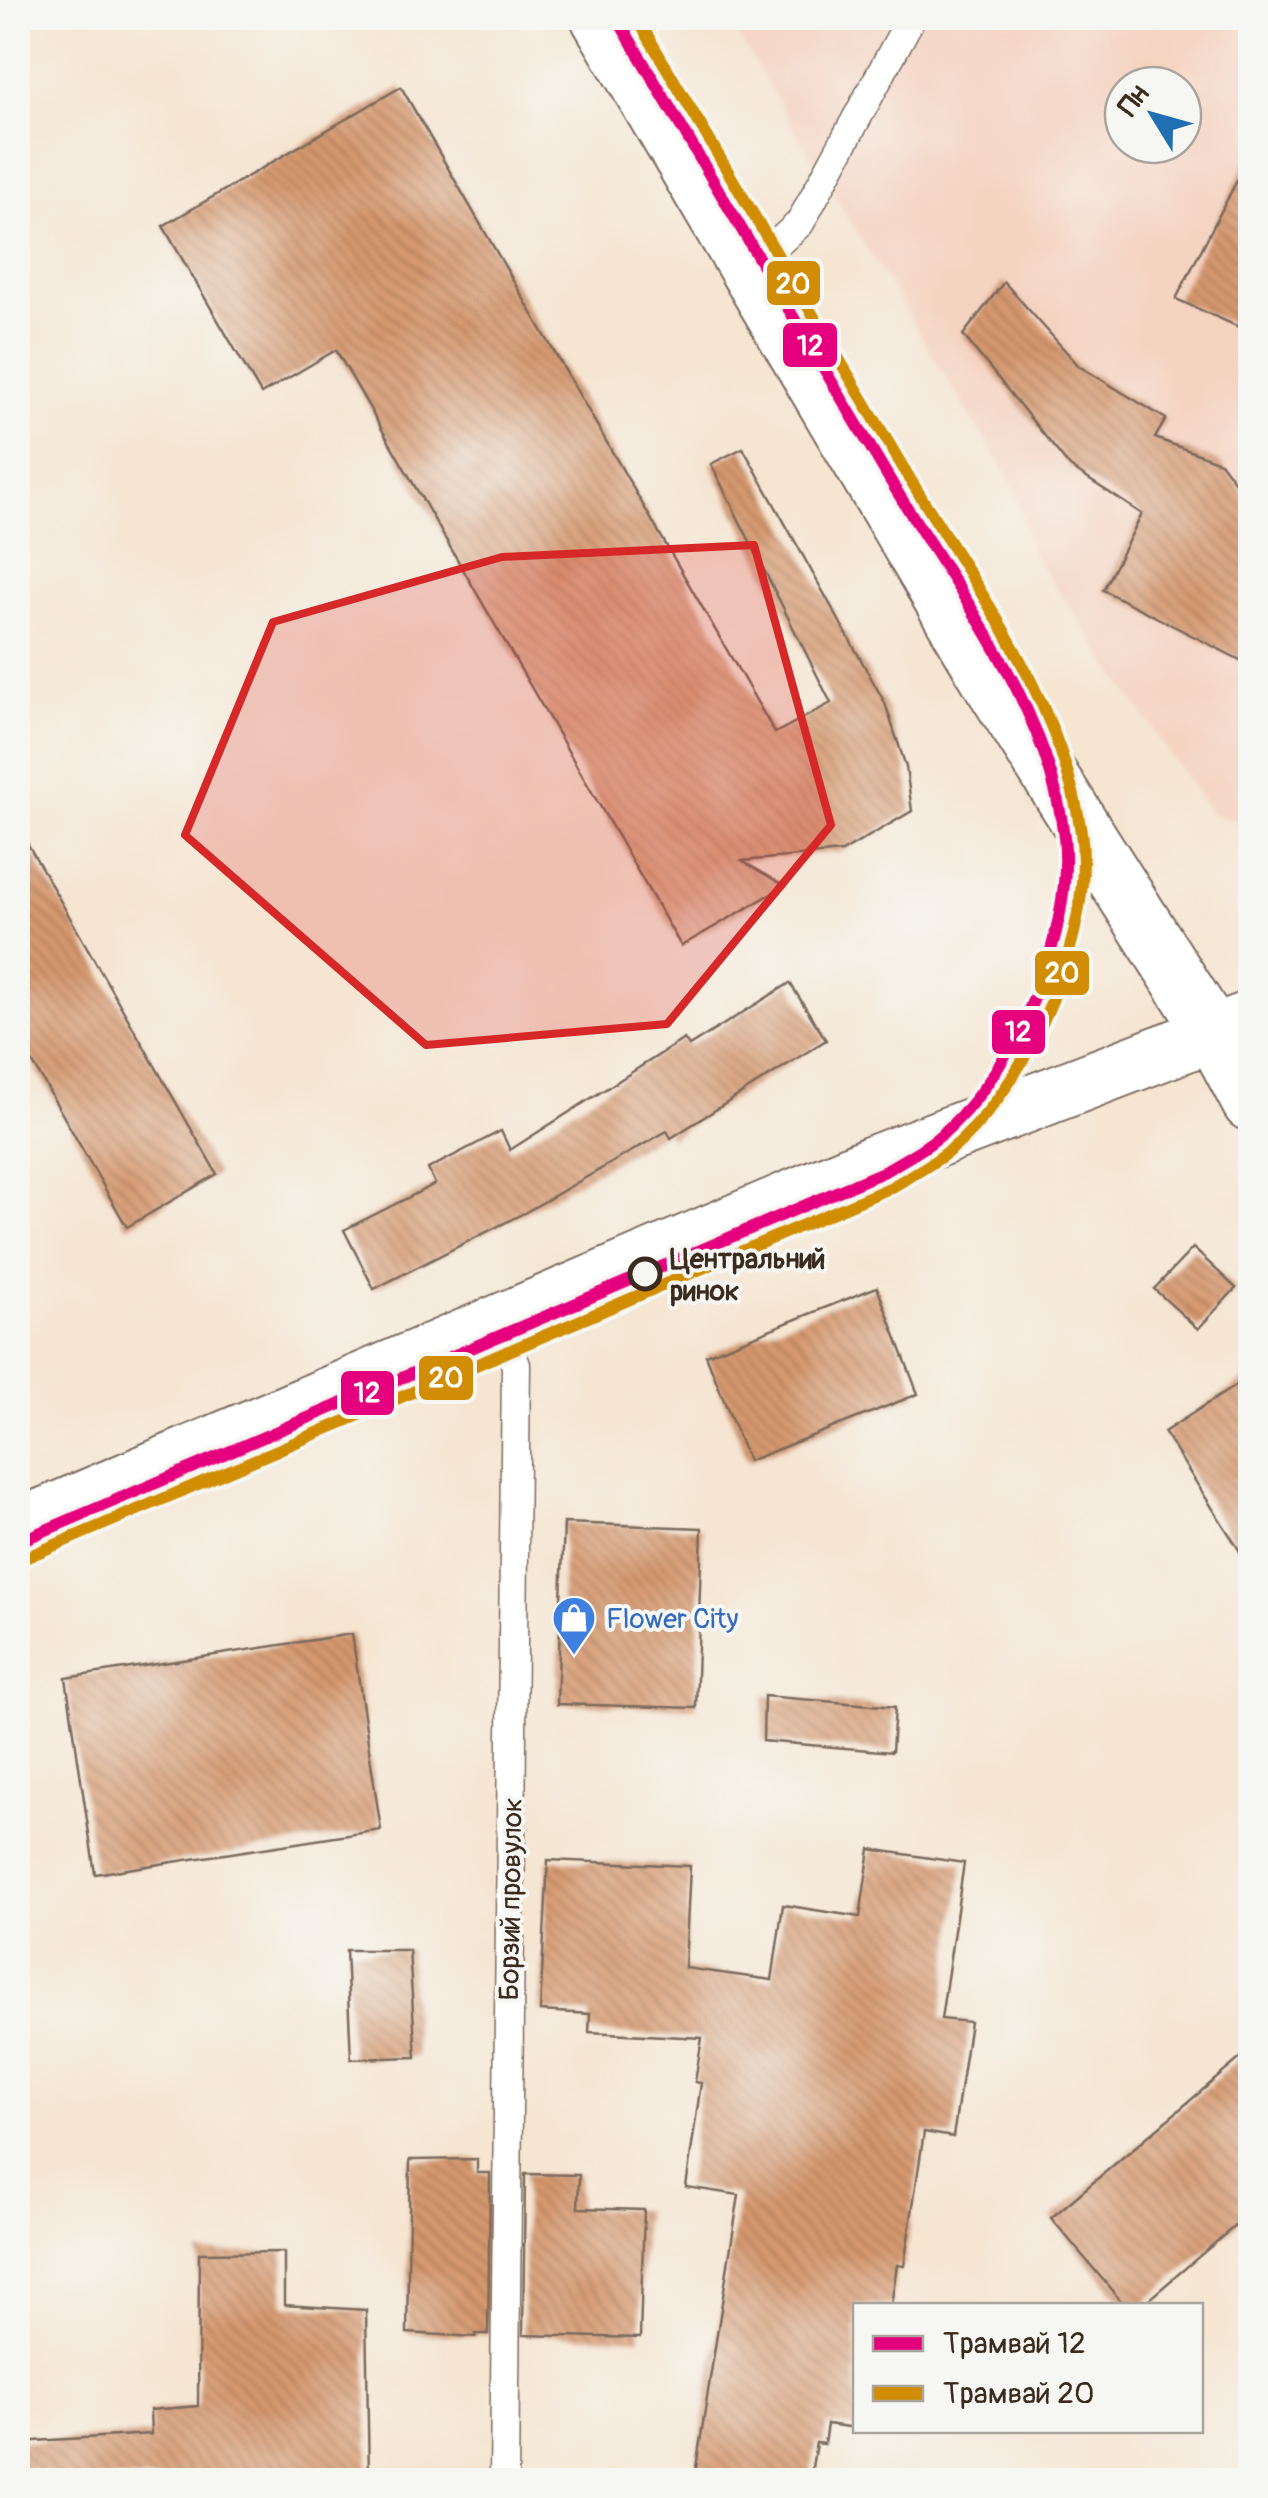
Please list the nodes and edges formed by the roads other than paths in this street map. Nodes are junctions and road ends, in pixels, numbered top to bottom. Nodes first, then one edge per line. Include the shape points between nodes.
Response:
1 (599, 18) edge
2 (911, 18) edge
3 (748, 270) junction
4 (1232, 1026) edge
5 (1250, 1102) edge
6 (498, 1322) junction
7 (18, 1527) edge
8 (504, 2480) edge

1 - 3 street
2 - 3 lane via 800,223
3 - 4 street via 992,686
4 - 5 street
4 - 6 street via 872,1164
6 - 7 street
6 - 8 lane, Борзий провулок via 516,1365

